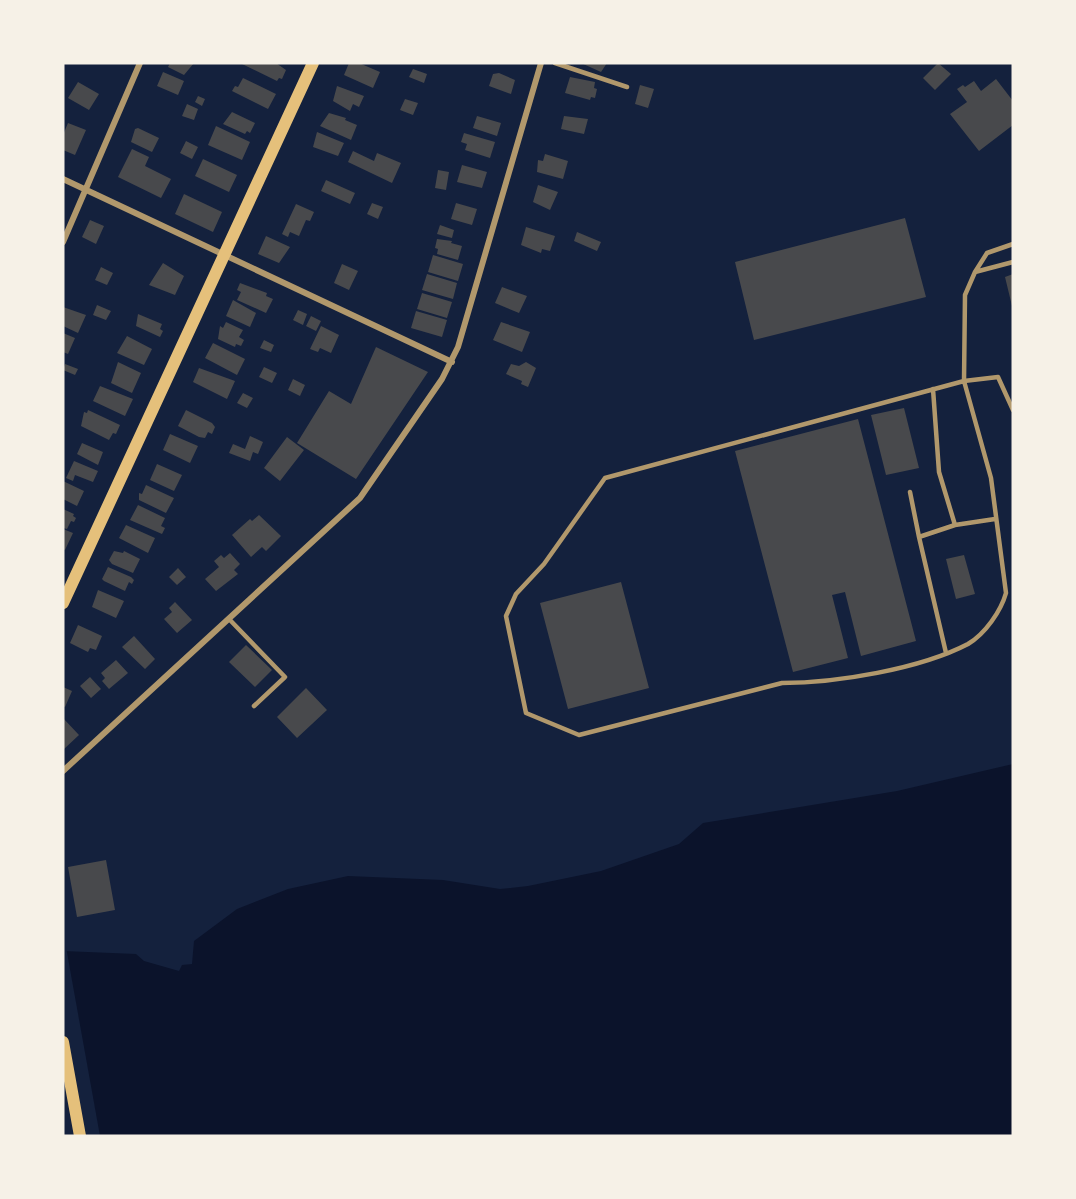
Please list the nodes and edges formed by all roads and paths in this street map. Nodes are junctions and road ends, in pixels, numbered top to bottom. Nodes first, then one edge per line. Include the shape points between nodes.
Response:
1 (140, 63) edge
2 (313, 63) edge
3 (541, 63) edge
4 (555, 63) edge
5 (627, 87) dead end
6 (63, 179) edge
7 (86, 191) junction
8 (63, 242) edge
9 (1013, 244) edge
10 (224, 255) junction
11 (1013, 262) edge
12 (975, 272) junction
13 (452, 362) junction
14 (964, 381) junction
15 (933, 389) junction
16 (1013, 410) edge
17 (910, 492) dead end
18 (995, 519) junction
19 (956, 525) junction
20 (919, 537) junction
21 (63, 603) edge
22 (229, 619) junction
23 (946, 653) junction
24 (254, 706) dead end
25 (63, 771) edge
26 (63, 1042) edge
27 (80, 1136) edge

1 - 7 street
2 - 10 main road
3 - 13 street
4 - 5 lane
6 - 7 street
7 - 8 street
7 - 10 street
9 - 12 lane via 987,253
10 - 13 street
10 - 21 main road
11 - 12 lane
12 - 14 lane via 965,294
13 - 22 street via 360,498
14 - 15 lane
14 - 16 lane via 998,377
14 - 18 lane via 991,478
15 - 19 lane via 939,472
15 - 23 lane via 605,478 544,564 516,594 506,616 526,713 579,735 782,683 813,683 919,663
17 - 20 lane
18 - 19 lane
18 - 23 lane via 1006,593 1001,610 970,643
19 - 20 lane
20 - 23 lane
22 - 24 lane via 285,677
22 - 25 street
26 - 27 main road

